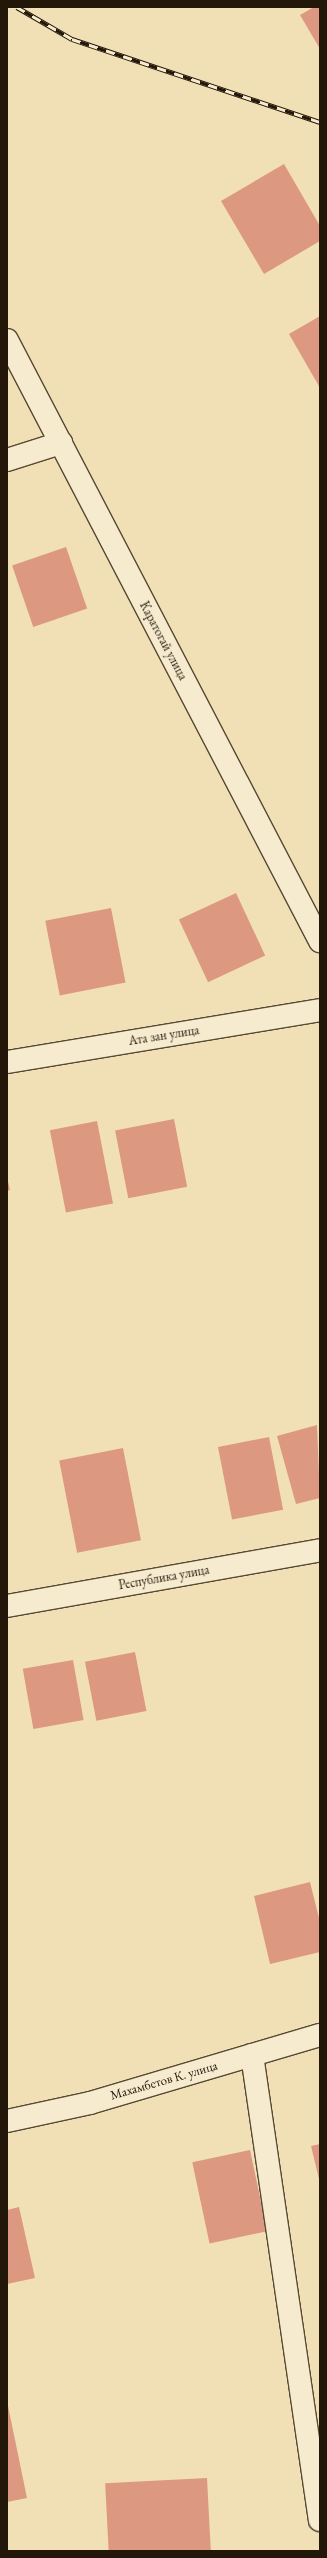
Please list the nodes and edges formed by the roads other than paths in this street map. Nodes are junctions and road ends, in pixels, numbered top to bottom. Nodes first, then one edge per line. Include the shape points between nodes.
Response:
1 (7, 340) edge
2 (61, 443) junction
3 (7, 460) edge
4 (320, 941) edge
5 (320, 1010) edge
6 (7, 1062) edge
7 (320, 1550) edge
8 (7, 1606) edge
9 (320, 2035) edge
10 (252, 2055) junction
11 (7, 2121) edge
12 (320, 2520) edge

1 - 2 street, Каратогай улица
2 - 3 street
2 - 4 street, Каратогай улица
5 - 6 street, Ата зан улица
7 - 8 street, Республика улица
9 - 10 street, Махамбетов К. улица
10 - 11 street, Махамбетов К. улица via 90,2103
10 - 12 street

